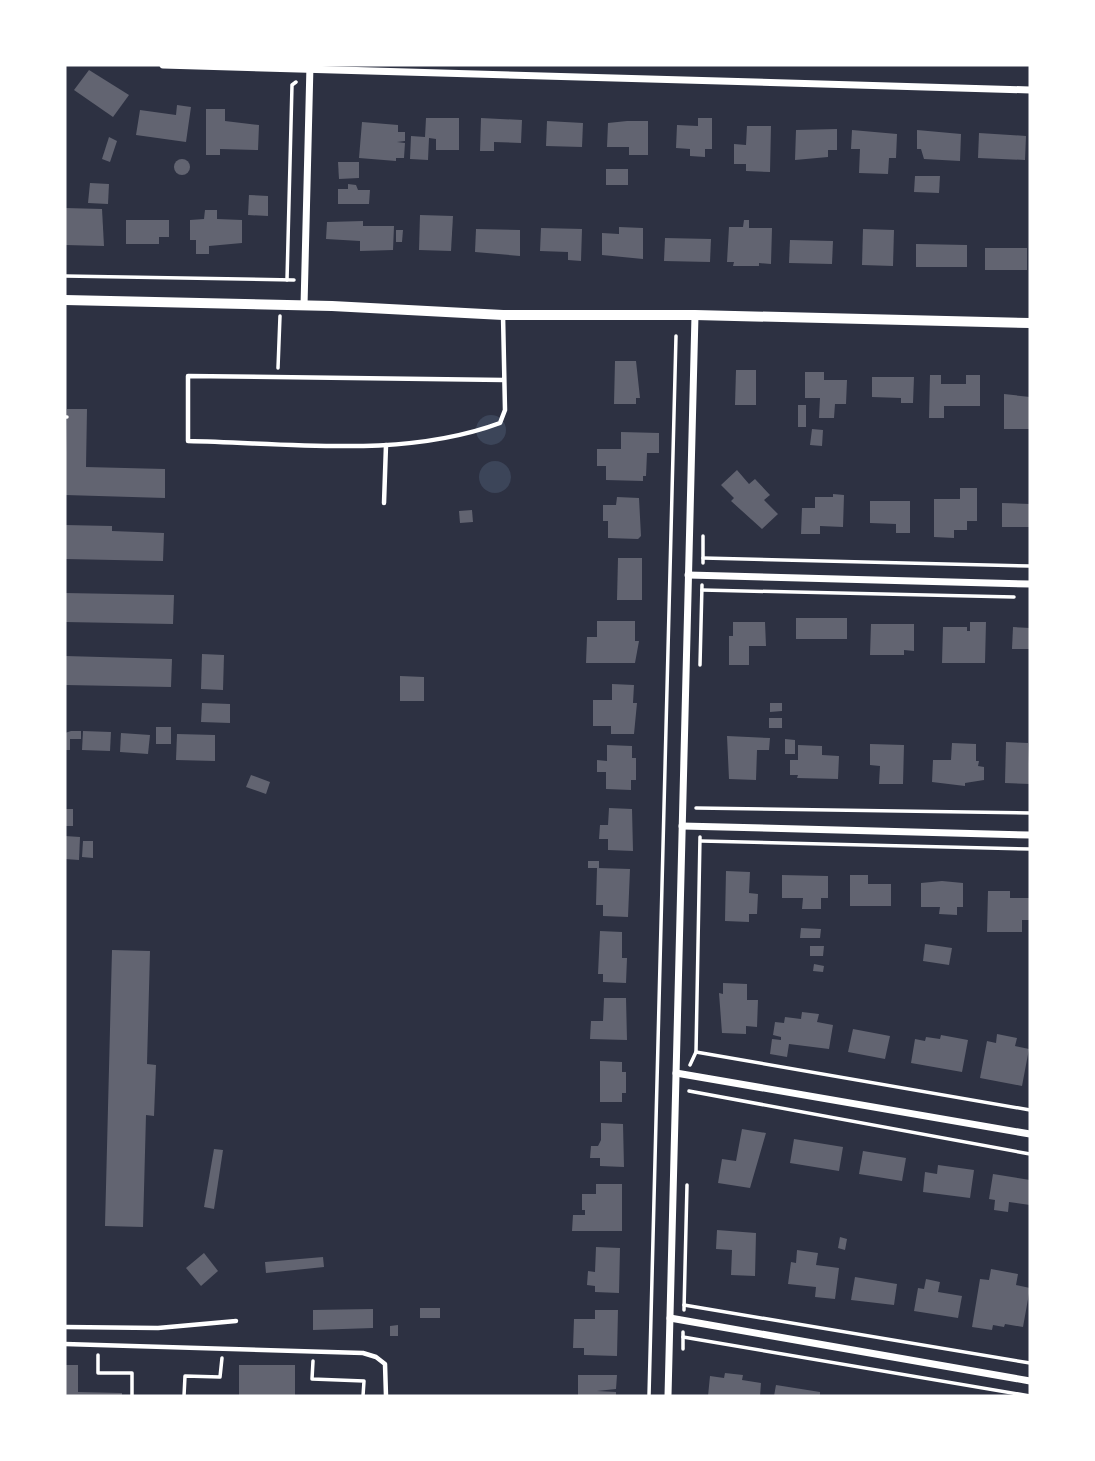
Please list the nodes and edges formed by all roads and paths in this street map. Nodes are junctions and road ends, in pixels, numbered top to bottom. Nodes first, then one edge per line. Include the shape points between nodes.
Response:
1 (163, 65) edge
2 (309, 68) edge
3 (1030, 90) edge
4 (65, 275) edge
5 (281, 280) junction
6 (288, 280) junction
7 (304, 281) junction
8 (65, 300) edge
9 (280, 305) junction
10 (303, 306) junction
11 (503, 315) junction
12 (695, 315) junction
13 (1030, 323) edge
14 (676, 336) dead end
15 (278, 377) junction
16 (504, 380) junction
17 (386, 445) junction
18 (384, 503) dead end
19 (703, 530) dead end
20 (703, 558) junction
21 (1030, 566) edge
22 (688, 575) junction
23 (702, 576) junction
24 (1030, 584) edge
25 (702, 590) junction
26 (1017, 597) dead end
27 (700, 672) dead end
28 (696, 794) dead end
29 (696, 808) junction
30 (1030, 813) edge
31 (682, 826) junction
32 (697, 826) junction
33 (1030, 835) edge
34 (701, 841) junction
35 (1030, 849) edge
36 (696, 1052) junction
37 (676, 1073) junction
38 (690, 1075) junction
39 (689, 1091) junction
40 (689, 1105) dead end
41 (1030, 1110) edge
42 (1030, 1134) edge
43 (1030, 1154) edge
44 (687, 1171) dead end
45 (684, 1305) junction
46 (670, 1318) junction
47 (236, 1321) dead end
48 (684, 1321) junction
49 (65, 1326) edge
50 (683, 1337) junction
51 (65, 1344) edge
52 (87, 1354) dead end
53 (234, 1359) dead end
54 (300, 1360) dead end
55 (683, 1360) dead end
56 (1030, 1363) edge
57 (1030, 1381) edge
58 (132, 1396) edge
59 (184, 1396) edge
60 (363, 1396) edge
61 (386, 1396) edge
62 (649, 1396) edge
63 (668, 1396) edge
64 (1030, 1396) edge

1 - 2 street
2 - 3 street
2 - 6 path via 292,85
2 - 7 street
4 - 5 path
5 - 6 path
5 - 9 path
6 - 7 path
7 - 10 street
8 - 9 street
9 - 10 street
9 - 15 path
10 - 11 street
11 - 12 street
11 - 16 lane
12 - 13 street
12 - 22 street
14 - 62 path
15 - 16 lane
15 - 17 lane via 188,376 188,441
16 - 17 lane via 505,410 500,423 426,443
17 - 18 lane
19 - 20 path
20 - 21 path
20 - 23 path
22 - 23 street
22 - 31 street
23 - 24 street
23 - 25 path
25 - 26 path
25 - 27 path
28 - 29 path
29 - 30 path
29 - 32 path
31 - 32 street
31 - 37 street
32 - 33 street
32 - 34 path
34 - 35 path
34 - 36 path
36 - 38 path
36 - 41 path
37 - 38 street
37 - 46 street
38 - 39 path
38 - 42 street
39 - 40 path
39 - 43 path
44 - 45 path
45 - 48 path
45 - 56 path
46 - 48 street
46 - 63 street
47 - 49 lane via 158,1328
48 - 50 path
48 - 57 street
50 - 55 path
50 - 64 path
51 - 61 lane via 363,1353 385,1364
52 - 58 path via 98,1354 97,1373 132,1374
53 - 59 path via 221,1358 220,1377 185,1376
54 - 60 path via 313,1360 312,1380 364,1381

